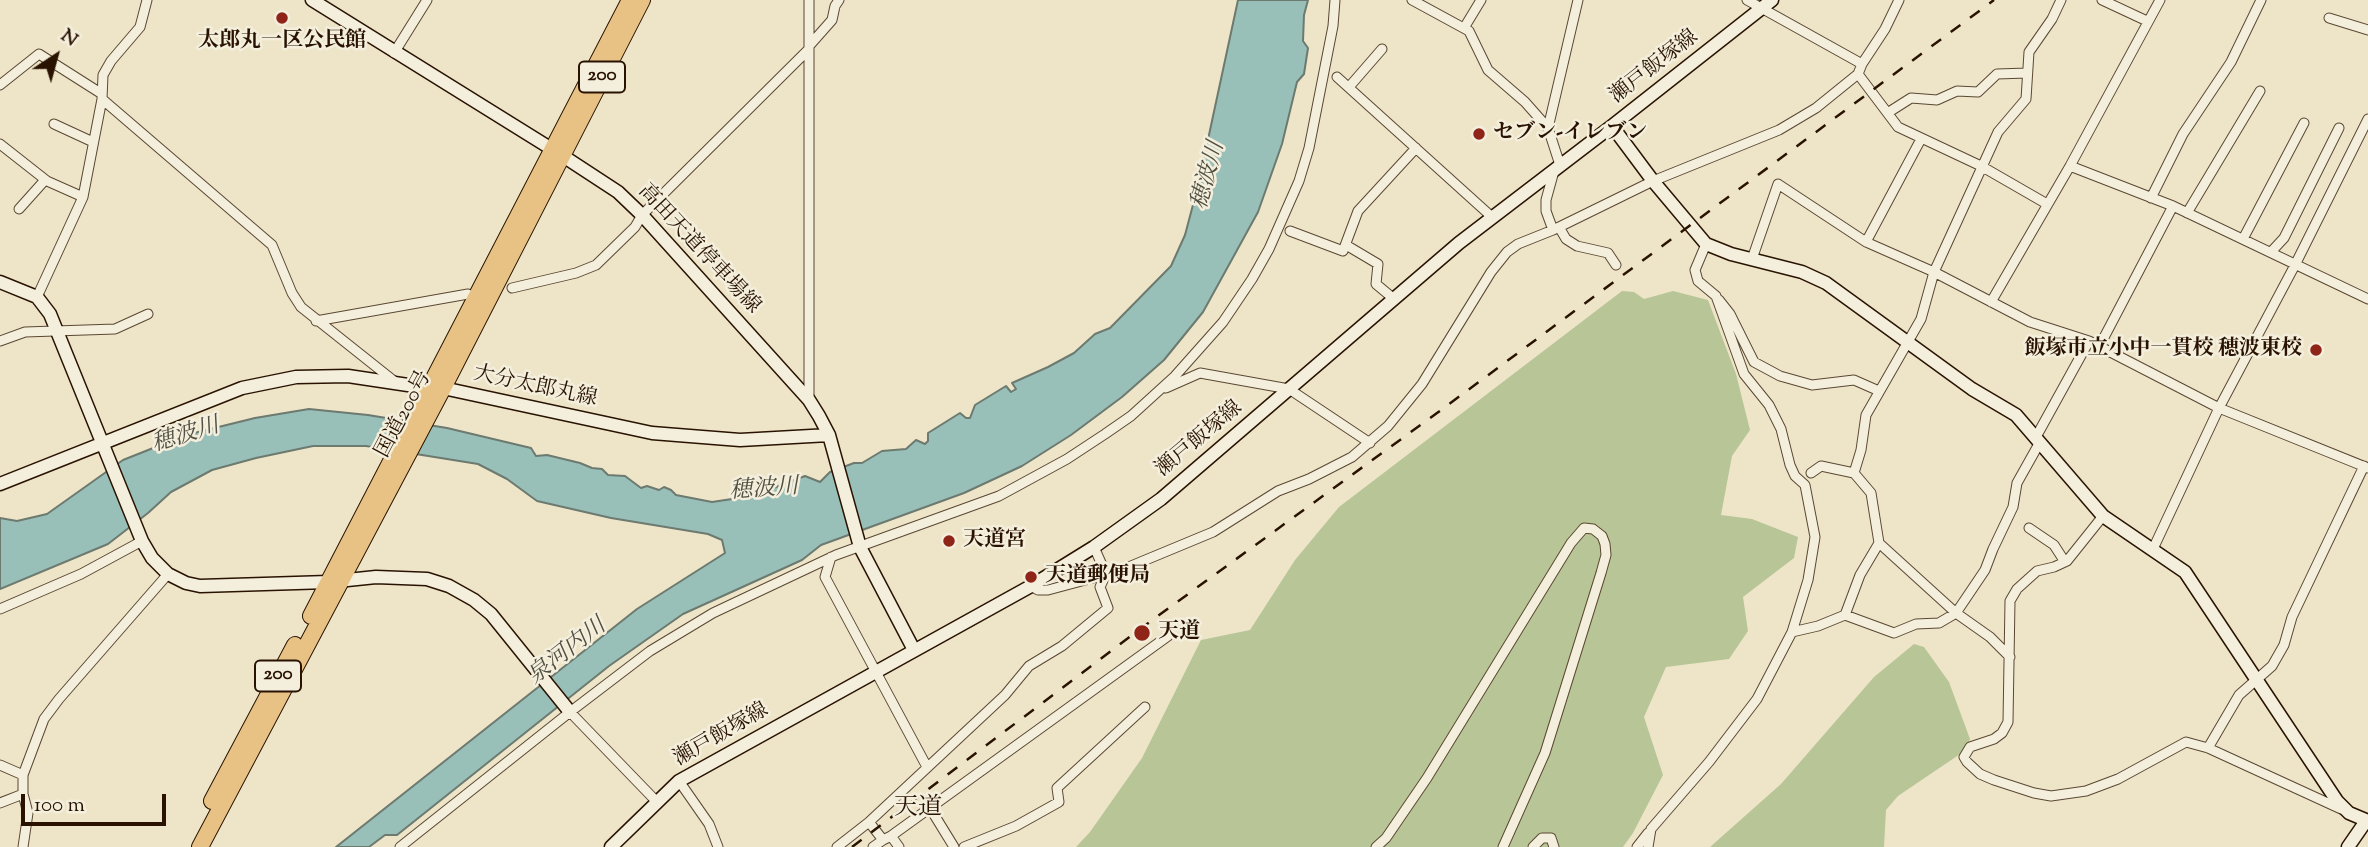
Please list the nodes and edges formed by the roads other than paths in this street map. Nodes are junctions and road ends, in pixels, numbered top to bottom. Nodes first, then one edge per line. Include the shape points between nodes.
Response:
1 (147, 0) edge
2 (312, 0) edge
3 (427, 0) edge
4 (630, 0) edge
5 (642, 0) edge
6 (809, 0) edge
7 (839, 0) edge
8 (1335, 0) edge
9 (1412, 0) edge
10 (1481, 0) edge
11 (1578, 0) edge
12 (1747, 0) edge
13 (1899, 0) edge
14 (2061, 0) edge
15 (2102, 0) edge
16 (2160, 0) edge
17 (2261, 0) edge
18 (1767, 4) edge
19 (2329, 18) dead end
20 (2147, 21) junction
21 (1464, 28) junction
22 (2368, 30) edge
23 (809, 47) junction
24 (1382, 49) dead end
25 (394, 53) junction
26 (1862, 64) junction
27 (2027, 73) junction
28 (1858, 74) junction
29 (1337, 77) dead end
30 (0, 85) edge
31 (1349, 87) junction
32 (2260, 91) dead end
33 (102, 97) junction
34 (1889, 112) junction
35 (2368, 119) edge
36 (2304, 123) dead end
37 (54, 124) dead end
38 (1612, 126) junction
39 (1548, 128) junction
40 (2339, 128) dead end
41 (1921, 139) junction
42 (93, 142) junction
43 (0, 144) edge
44 (1416, 148) junction
45 (557, 153) junction
46 (1981, 166) junction
47 (2070, 166) junction
48 (1557, 167) junction
49 (45, 180) junction
50 (1653, 181) junction
51 (83, 197) junction
52 (2151, 198) junction
53 (2047, 204) junction
54 (2173, 206) junction
55 (19, 209) dead end
56 (2188, 213) junction
57 (642, 215) junction
58 (1492, 217) junction
59 (1556, 229) junction
60 (1290, 231) dead end
61 (2243, 239) junction
62 (1866, 242) junction
63 (1706, 244) junction
64 (1346, 245) junction
65 (2271, 252) junction
66 (1752, 259) junction
67 (1616, 265) dead end
68 (2295, 265) junction
69 (1934, 272) junction
70 (0, 282) edge
71 (512, 288) dead end
72 (468, 294) dead end
73 (1716, 296) junction
74 (37, 298) junction
75 (1394, 299) junction
76 (2368, 299) edge
77 (1991, 302) junction
78 (148, 314) dead end
79 (316, 321) junction
80 (57, 330) junction
81 (0, 341) edge
82 (2089, 341) junction
83 (1907, 343) junction
84 (2099, 347) junction
85 (396, 382) junction
86 (1289, 389) junction
87 (1879, 391) junction
88 (1158, 392) junction
89 (433, 394) junction
90 (809, 400) junction
91 (2218, 408) junction
92 (830, 438) junction
93 (2038, 439) junction
94 (1370, 443) junction
95 (103, 446) junction
96 (2366, 467) edge
97 (1811, 473) dead end
98 (1854, 473) junction
99 (0, 484) edge
100 (2103, 516) junction
101 (2029, 528) dead end
102 (142, 541) junction
103 (1879, 543) junction
104 (859, 544) junction
105 (1094, 547) junction
106 (2153, 549) junction
107 (831, 558) junction
108 (2065, 562) junction
109 (168, 574) junction
110 (1106, 574) junction
111 (335, 582) junction
112 (1031, 586) junction
113 (0, 609) edge
114 (1956, 613) junction
115 (1845, 615) junction
116 (1792, 632) junction
117 (1168, 636) dead end
118 (914, 650) junction
119 (2010, 657) junction
120 (876, 671) junction
121 (2255, 680) junction
122 (1145, 707) dead end
123 (569, 712) junction
124 (2208, 748) junction
125 (0, 765) edge
126 (927, 767) junction
127 (23, 775) junction
128 (679, 781) junction
129 (23, 794) junction
130 (657, 802) junction
131 (0, 803) edge
132 (930, 808) junction
133 (2349, 813) junction
134 (2367, 820) edge
135 (869, 822) junction
136 (1651, 829) junction
137 (887, 838) junction
138 (23, 847) edge
139 (189, 847) edge
140 (200, 847) edge
141 (400, 847) edge
142 (611, 847) edge
143 (718, 847) edge
144 (837, 847) edge
145 (873, 847) edge
146 (899, 847) edge
147 (954, 847) edge
148 (964, 847) edge
149 (1376, 847) edge
150 (1503, 847) edge
151 (1533, 847) edge
152 (1554, 847) edge
153 (1637, 847) edge
154 (1648, 847) edge
155 (2348, 847) edge

1 - 33 street via 140,27 103,75
2 - 25 main road, 高田天道停車場線
3 - 25 street
4 - 45 highway, 国道200号 / 200
5 - 45 highway, 国道200号 / 200
6 - 23 street
7 - 23 street via 832,20
8 - 88 street via 1309,148 1269,250 1223,322
9 - 21 street
10 - 21 street
11 - 39 street
12 - 18 street
13 - 26 street
14 - 27 street via 2029,52
15 - 20 street
16 - 20 street
17 - 52 street via 2231,62 2183,134
18 - 26 street
18 - 38 main road, 瀬戸飯塚線
19 - 22 street
20 - 47 street
21 - 39 street via 1488,70
23 - 57 street
23 - 90 street
24 - 31 street
25 - 45 main road, 高田天道停車場線
26 - 28 street
27 - 34 street via 1997,74 1978,92 1961,90 1937,100 1911,98
27 - 46 street via 2026,99 1998,132
28 - 34 street
28 - 50 street via 1779,130
29 - 31 street
30 - 33 street via 39,54
31 - 44 street
32 - 56 street
33 - 42 street
33 - 79 street via 272,245 292,293
34 - 41 street via 1898,127
35 - 68 street
36 - 61 street
37 - 42 street
38 - 48 main road, 瀬戸飯塚線
38 - 50 main road
39 - 48 street
40 - 65 street via 2284,238
41 - 46 street
41 - 62 street
42 - 51 street
43 - 49 street
44 - 58 street
44 - 64 street via 1358,211
45 - 57 main road, 高田天道停車場線 via 618,192
45 - 89 highway, 国道200号 / 200
46 - 53 street
46 - 69 street
47 - 52 street
47 - 53 street
48 - 58 main road, 瀬戸飯塚線
48 - 59 street via 1546,201
49 - 51 street
49 - 55 street
50 - 59 street
50 - 63 main road
51 - 74 street
52 - 54 street
53 - 77 street
54 - 56 street
54 - 84 street
56 - 61 street
57 - 71 street via 635,228 596,265
57 - 90 main road, 高田天道停車場線
58 - 75 main road, 瀬戸飯塚線
59 - 67 street via 1577,246 1608,253
59 - 94 street via 1507,252 1422,384
60 - 64 street via 1343,251
61 - 65 street
62 - 66 street via 1778,184
62 - 69 street
63 - 66 main road
63 - 73 street via 1695,270 1698,281
64 - 75 street via 1378,264 1376,284
65 - 68 street
66 - 83 main road via 1826,283
68 - 76 street
68 - 91 street
69 - 77 street
69 - 83 street via 1921,319
70 - 74 main road
72 - 79 street
73 - 87 street via 1754,362 1812,385 1854,380
73 - 116 street via 1744,374 1769,404 1790,465 1805,485 1815,537
74 - 80 main road
75 - 86 main road, 瀬戸飯塚線
77 - 82 street
78 - 80 street via 115,330
79 - 85 street
80 - 81 street via 25,332
80 - 95 main road
82 - 84 street
82 - 93 street
83 - 87 street
83 - 93 main road via 2016,415
84 - 91 street
85 - 89 main road, 大分太郎丸線
85 - 95 main road, 大分太郎丸線 via 348,376 296,377 242,388
86 - 88 street via 1200,373
86 - 94 street
86 - 105 main road, 瀬戸飯塚線 via 1161,499
87 - 98 street via 1866,415
88 - 104 street via 1067,459 999,496
89 - 92 main road, 大分太郎丸線 via 652,433 740,440
89 - 111 highway, 国道200号 / 200
90 - 92 main road, 高田天道停車場線
91 - 96 street
91 - 106 street
92 - 104 main road, 高田天道停車場線
93 - 100 main road
93 - 114 street via 1985,570
94 - 110 street via 1340,464 1278,491 1213,532
95 - 99 main road, 大分太郎丸線
95 - 102 main road
96 - 121 street via 2292,617 2284,645 2272,666
97 - 98 street via 1821,466
98 - 103 street via 1871,493
100 - 106 main road
100 - 108 street
101 - 108 street via 2054,545
102 - 109 main road
102 - 113 street
103 - 114 street
103 - 115 street via 1860,575
104 - 107 street
104 - 118 main road, 高田天道停車場線
105 - 110 street
105 - 112 main road, 瀬戸飯塚線
106 - 121 main road via 2185,572
107 - 120 street via 825,577
107 - 123 street via 713,613 650,652
108 - 119 street via 2037,571 2010,601
109 - 111 main road via 200,586
109 - 127 street via 44,719
110 - 112 street via 1048,590
110 - 126 street via 1100,587 1108,608 1029,666 1005,695
111 - 123 main road via 376,577 427,579 449,586 491,614
111 - 139 highway, 国道200号 / 200
111 - 140 highway, 国道200号 / 200
112 - 118 main road, 瀬戸飯塚線
114 - 115 street via 1939,623 1916,624 1894,632
114 - 119 street
115 - 116 street
116 - 136 street via 1757,699
117 - 132 street
118 - 120 main road, 瀬戸飯塚線
119 - 124 street via 2008,722 2002,733 1970,747 1964,757 1980,774 2052,796 2118,779 2186,742
120 - 126 street
120 - 128 main road, 瀬戸飯塚線
121 - 124 street via 2239,695
121 - 133 main road
122 - 148 street via 1058,788 1059,802
123 - 130 street
123 - 141 street
124 - 133 street
125 - 127 street
126 - 135 street
127 - 129 street
128 - 130 main road, 瀬戸飯塚線
128 - 143 street via 709,824
129 - 131 street
129 - 138 street via 28,813
130 - 142 main road, 瀬戸飯塚線
132 - 137 street
132 - 147 street
133 - 134 main road
134 - 155 main road
135 - 137 street
135 - 144 street
136 - 153 street
136 - 154 street
137 - 145 street
137 - 146 street
149 - 150 street via 1427,778 1571,543 1584,528 1593,529 1605,544 1601,573 1545,752
151 - 152 street via 1542,838 1551,838

